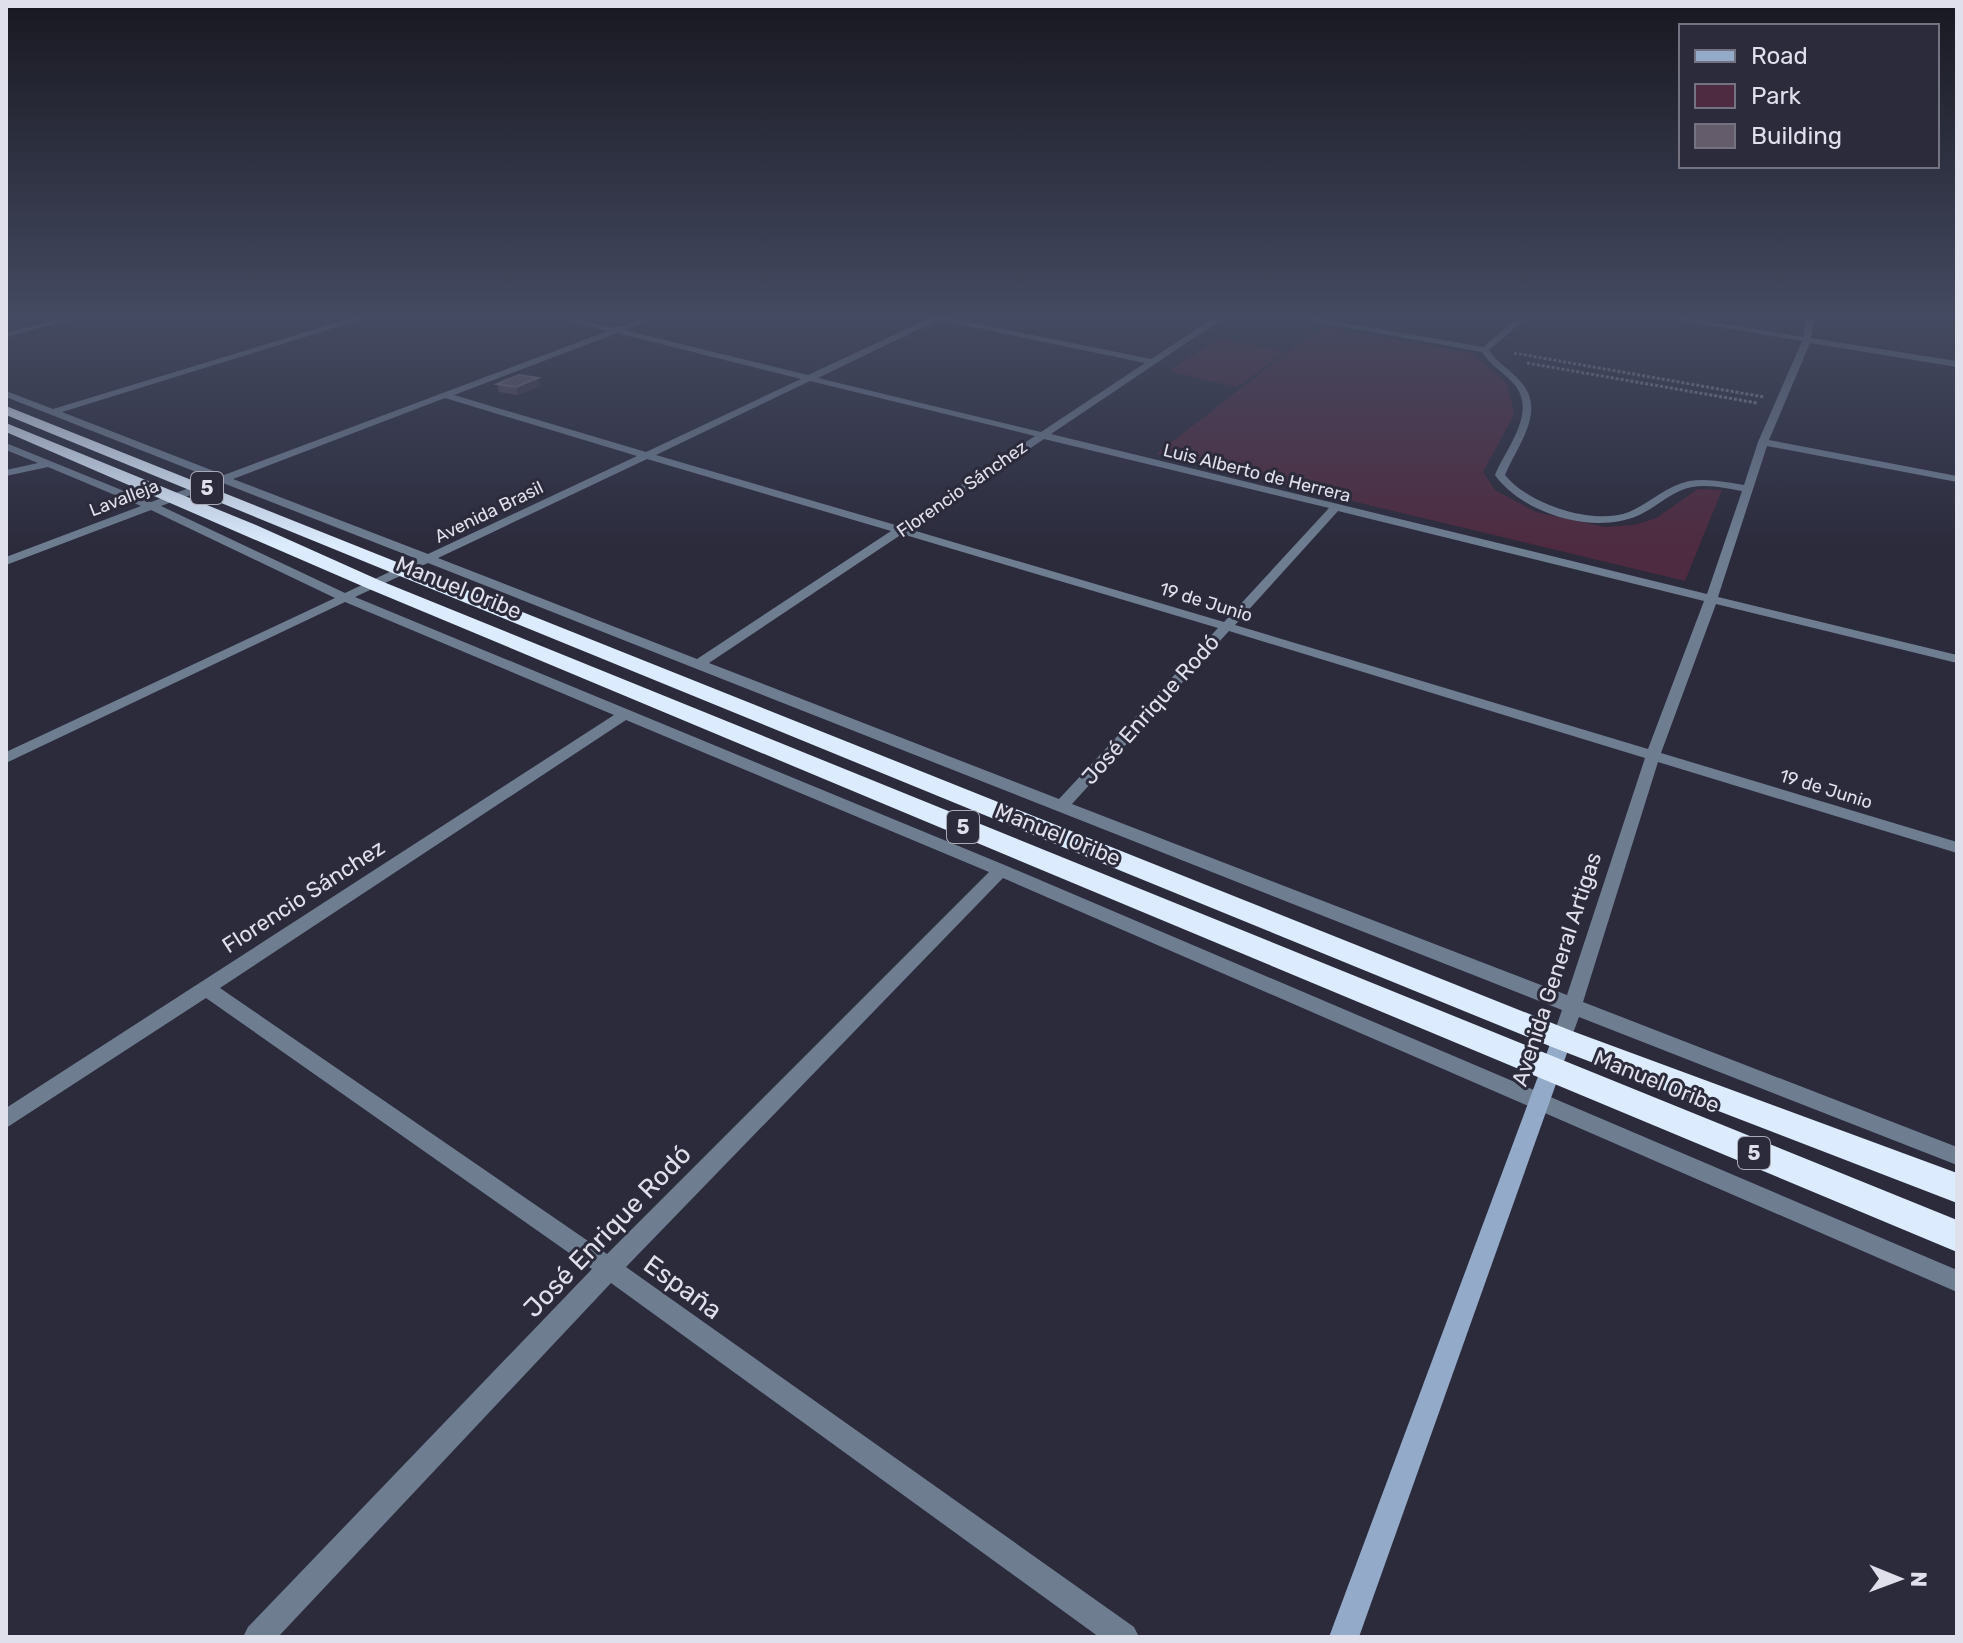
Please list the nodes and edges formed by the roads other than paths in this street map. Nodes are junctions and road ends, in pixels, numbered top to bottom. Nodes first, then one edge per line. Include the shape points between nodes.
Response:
1 (120, 392) edge
2 (452, 392) edge
3 (781, 392) edge
4 (864, 392) edge
5 (1106, 392) edge
6 (1523, 392) edge
7 (1784, 392) edge
8 (6, 394) edge
9 (443, 395) junction
10 (6, 410) edge
11 (53, 412) junction
12 (6, 427) edge
13 (1039, 436) junction
14 (1763, 442) junction
15 (6, 446) edge
16 (649, 455) junction
17 (47, 464) junction
18 (6, 473) edge
19 (225, 477) junction
20 (1957, 479) edge
21 (202, 486) junction
22 (1746, 488) junction
23 (173, 498) junction
24 (153, 507) junction
25 (1335, 508) junction
26 (278, 517) junction
27 (250, 529) junction
28 (902, 530) junction
29 (430, 559) junction
30 (6, 561) edge
31 (406, 570) junction
32 (375, 585) junction
33 (346, 598) junction
34 (1711, 600) junction
35 (1225, 626) junction
36 (1957, 659) edge
37 (700, 663) junction
38 (626, 713) junction
39 (1653, 756) junction
40 (6, 758) edge
41 (1063, 804) junction
42 (1957, 848) edge
43 (1001, 870) junction
44 (206, 988) junction
45 (1573, 1007) junction
46 (1562, 1039) junction
47 (1551, 1069) junction
48 (1540, 1100) junction
49 (6, 1119) edge
50 (1957, 1156) edge
51 (1957, 1188) edge
52 (1957, 1236) edge
53 (609, 1268) junction
54 (1957, 1281) edge
55 (258, 1637) edge
56 (1124, 1637) edge
57 (1344, 1637) edge

1 - 11 street
2 - 9 street, Lavalleja
3 - 16 street, Avenida Brasil
4 - 13 street, Luis Alberto de Herrera
5 - 13 street, Florencio Sánchez
6 - 22 street via 1530,403 1529,415 1500,475 1519,496 1566,513 1609,519 1645,509 1690,484
7 - 14 street, Avenida General Artigas
8 - 11 street, Manuel Oribe
9 - 16 street, 19 de Junio
9 - 19 street, Lavalleja
10 - 21 highway, Manuel Oribe / 5
11 - 19 street, Manuel Oribe
12 - 23 highway, Manuel Oribe / 5
13 - 25 street, Luis Alberto de Herrera
13 - 28 street, Florencio Sánchez
14 - 20 street
14 - 22 street, Avenida General Artigas
15 - 17 street
16 - 28 street, 19 de Junio
16 - 29 street, Avenida Brasil
17 - 18 street
17 - 24 street
19 - 21 street, Lavalleja
19 - 29 street, Manuel Oribe
21 - 23 street, Lavalleja
21 - 26 highway, Manuel Oribe / 5
22 - 34 street, Avenida General Artigas
23 - 24 street, Lavalleja
23 - 27 highway, Manuel Oribe / 5
24 - 30 street, Lavalleja
24 - 33 street
25 - 34 street, Luis Alberto de Herrera
25 - 35 street, José Enrique Rodó
26 - 27 street
26 - 31 highway, Manuel Oribe / 5
27 - 32 highway, Manuel Oribe / 5
28 - 35 street, 19 de Junio
28 - 37 street, Florencio Sánchez
29 - 31 street, Avenida Brasil
29 - 37 street, Manuel Oribe
31 - 32 street, Avenida Brasil
31 - 46 highway, Manuel Oribe / 5
32 - 33 street, Avenida Brasil
32 - 47 highway, Manuel Oribe / 5
33 - 38 street
33 - 40 street, Avenida Brasil
34 - 36 street, Luis Alberto de Herrera
34 - 39 street, Avenida General Artigas
35 - 39 street, 19 de Junio
35 - 41 street, José Enrique Rodó
37 - 41 street, Manuel Oribe
38 - 43 street
38 - 44 street, Florencio Sánchez
39 - 42 street, 19 de Junio
39 - 45 street, Avenida General Artigas
41 - 45 street, Manuel Oribe
43 - 48 street
43 - 53 street, José Enrique Rodó
44 - 49 street, Florencio Sánchez
44 - 53 street, España
45 - 46 street, Avenida General Artigas
45 - 50 street, Manuel Oribe
46 - 47 main road, Avenida General Artigas
46 - 51 highway, Manuel Oribe / 5
47 - 48 main road, Avenida General Artigas
47 - 52 highway, Manuel Oribe / 5
48 - 54 street
48 - 57 main road, Avenida General Artigas
53 - 55 street, José Enrique Rodó
53 - 56 street, España

